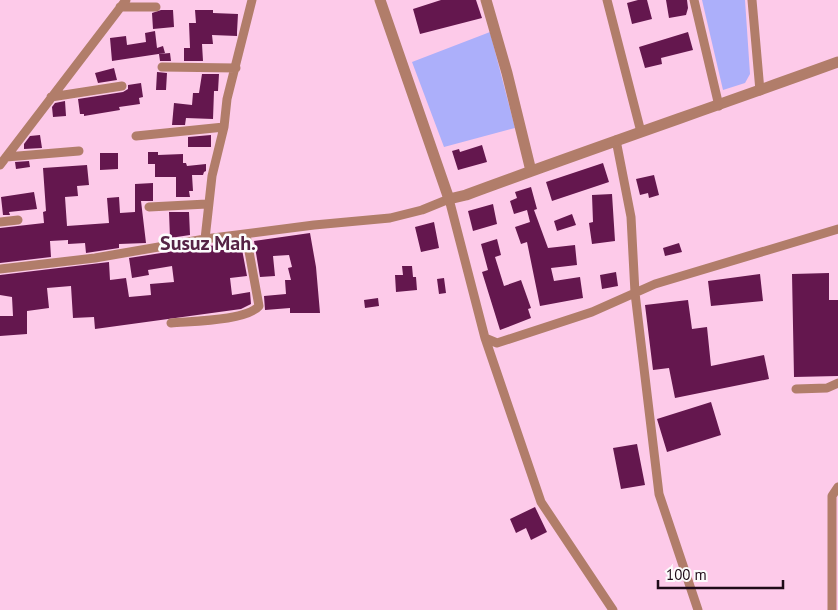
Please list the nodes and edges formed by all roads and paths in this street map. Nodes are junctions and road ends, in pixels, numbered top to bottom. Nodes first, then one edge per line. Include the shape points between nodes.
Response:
1 (252, 0) edge
2 (380, 0) edge
3 (486, 0) edge
4 (607, 0) edge
5 (694, 0) edge
6 (752, 0) edge
7 (123, 4) edge
8 (156, 7) dead end
9 (838, 62) edge
10 (162, 67) dead end
11 (236, 68) junction
12 (122, 86) dead end
13 (760, 91) junction
14 (51, 97) junction
15 (719, 106) junction
16 (224, 127) junction
17 (641, 132) junction
18 (136, 136) dead end
19 (616, 140) junction
20 (79, 151) dead end
21 (6, 156) junction
22 (0, 165) edge
23 (531, 171) junction
24 (449, 199) junction
25 (207, 204) junction
26 (149, 207) dead end
27 (18, 220) dead end
28 (0, 222) edge
29 (838, 229) edge
30 (246, 235) junction
31 (205, 239) junction
32 (0, 269) edge
33 (635, 293) junction
34 (170, 323) dead end
35 (485, 338) junction
36 (838, 383) edge
37 (796, 389) dead end
38 (838, 487) edge
39 (613, 610) edge
40 (698, 610) edge
41 (832, 610) edge

1 - 11 street
2 - 24 street
3 - 23 street
4 - 17 street
5 - 15 street
6 - 13 street
7 - 8 street
7 - 14 street
9 - 13 street
10 - 11 street
11 - 16 street
12 - 14 street
13 - 15 street
14 - 21 street
15 - 17 street
16 - 18 street
16 - 25 street
17 - 19 street
19 - 23 street
19 - 33 street via 631,217
20 - 21 street
21 - 22 street
23 - 24 street
24 - 30 street via 390,218
24 - 35 street
25 - 26 street
25 - 31 street
27 - 28 street
29 - 33 street via 655,284
30 - 31 street
30 - 34 street via 260,306 253,311 216,319
31 - 32 street via 95,258
33 - 35 street via 592,312 498,343
33 - 40 street via 659,494
35 - 39 street via 541,502
36 - 37 street via 827,388
38 - 41 street via 832,496

